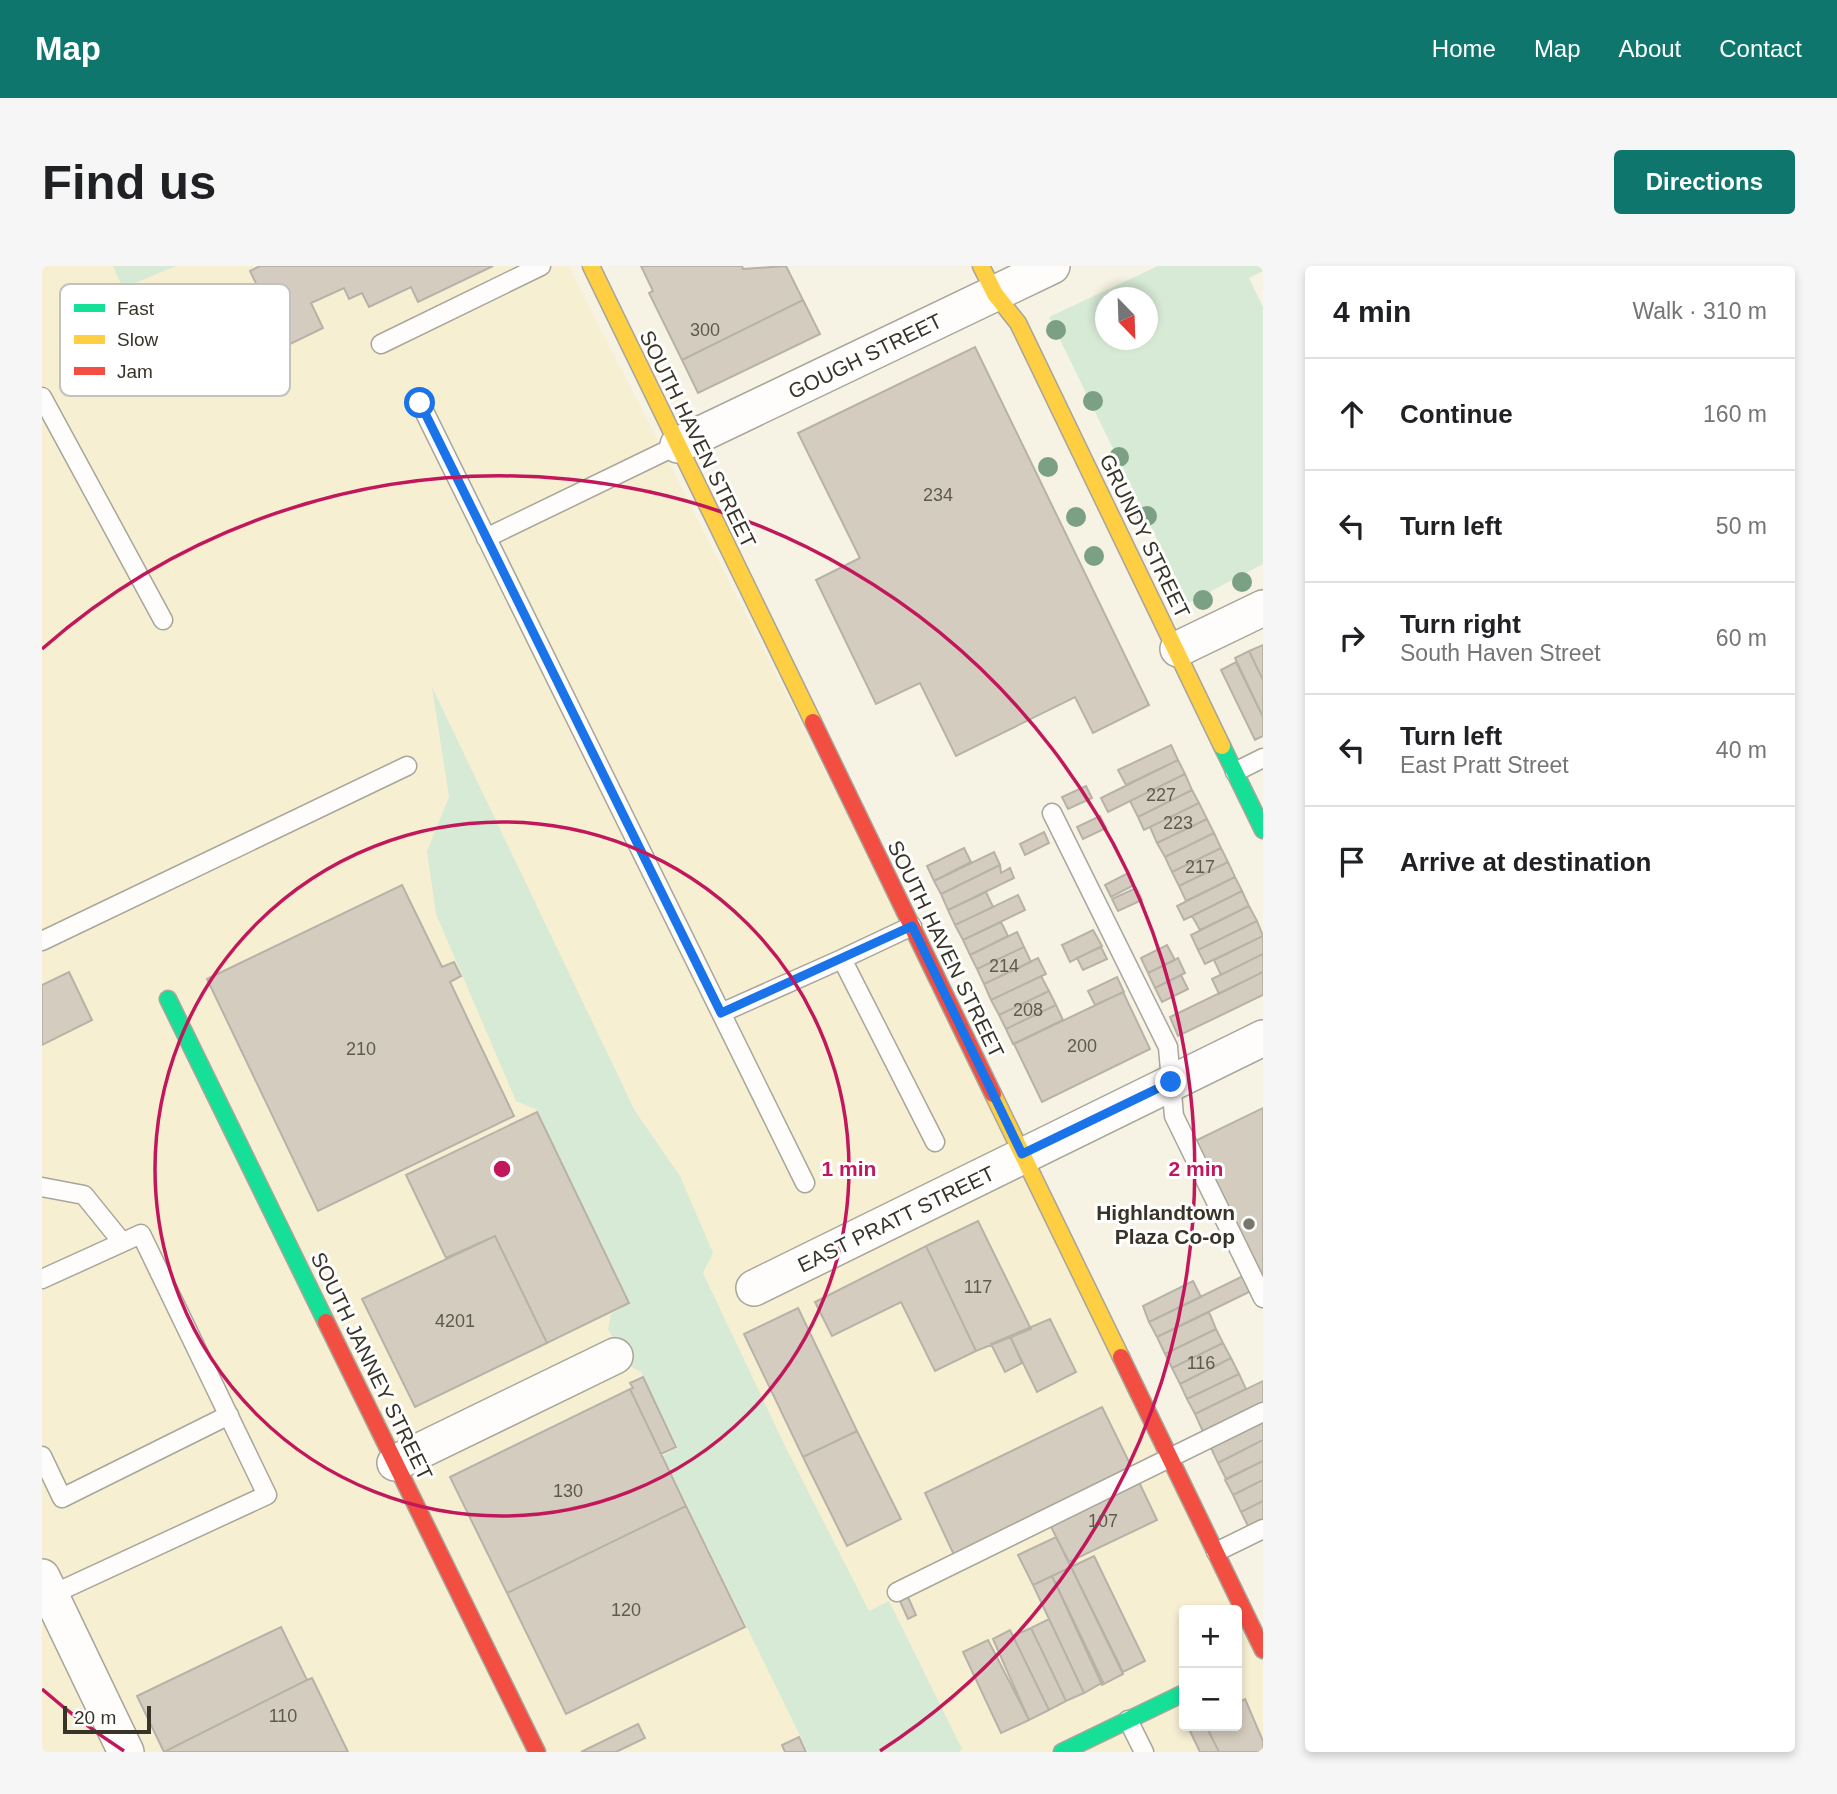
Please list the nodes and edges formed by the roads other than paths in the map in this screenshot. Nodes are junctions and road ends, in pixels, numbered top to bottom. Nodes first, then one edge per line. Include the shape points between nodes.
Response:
1 (541, 266) edge
2 (591, 266) edge
3 (1052, 266) edge
4 (988, 280) edge
5 (381, 344) dead end
6 (42, 397) edge
7 (420, 403) dead end
8 (678, 446) junction
9 (486, 538) junction
10 (1263, 608) edge
11 (163, 620) dead end
12 (1178, 649) junction
13 (1263, 758) edge
14 (407, 766) dead end
15 (1235, 772) junction
16 (1052, 813) dead end
17 (1263, 830) edge
18 (912, 926) junction
19 (42, 941) edge
20 (842, 959) junction
21 (169, 999) dead end
22 (721, 1013) junction
23 (1263, 1038) edge
24 (1171, 1082) junction
25 (935, 1142) dead end
26 (1022, 1154) junction
27 (805, 1183) dead end
28 (42, 1188) edge
29 (122, 1242) junction
30 (42, 1279) edge
31 (754, 1288) dead end
32 (1263, 1297) edge
33 (615, 1356) dead end
34 (1263, 1412) edge
35 (229, 1415) junction
36 (1170, 1458) junction
37 (43, 1459) edge
38 (396, 1463) junction
39 (1263, 1529) edge
40 (1216, 1552) junction
41 (47, 1586) edge
42 (897, 1591) dead end
43 (1260, 1654) edge
44 (1179, 1695) edge
45 (1128, 1720) junction
46 (126, 1752) edge
47 (537, 1752) edge
48 (1062, 1752) edge
49 (1144, 1752) edge

1 - 5 lane
2 - 8 main road, SOUTH HAVEN STREET
3 - 4 street, GOUGH STREET
4 - 8 street, GOUGH STREET
4 - 12 main road, GRUNDY STREET via 1018,323
6 - 11 lane
7 - 9 lane
8 - 9 lane
8 - 18 main road, SOUTH HAVEN STREET
9 - 22 lane
10 - 12 street
12 - 15 main road, GRUNDY STREET
13 - 15 lane
14 - 19 lane
15 - 17 main road, GRUNDY STREET
16 - 24 lane via 1168,1047
18 - 20 lane
18 - 26 main road, SOUTH HAVEN STREET
20 - 22 lane
20 - 25 lane
21 - 38 main road, SOUTH JANNEY STREET
22 - 27 lane
23 - 24 street, EAST PRATT STREET
24 - 26 street, EAST PRATT STREET
24 - 32 lane via 1174,1116
26 - 31 street, EAST PRATT STREET
26 - 36 main road, SOUTH HAVEN STREET
28 - 29 lane via 84,1195
29 - 30 lane
29 - 35 lane via 141,1234
33 - 38 street
34 - 36 lane
35 - 37 lane via 62,1498
35 - 41 lane via 267,1495
36 - 40 main road, SOUTH HAVEN STREET
36 - 42 lane
38 - 47 main road, SOUTH JANNEY STREET
39 - 40 lane
40 - 43 main road, SOUTH HAVEN STREET
41 - 46 street
44 - 45 main road
45 - 48 main road
45 - 49 lane

